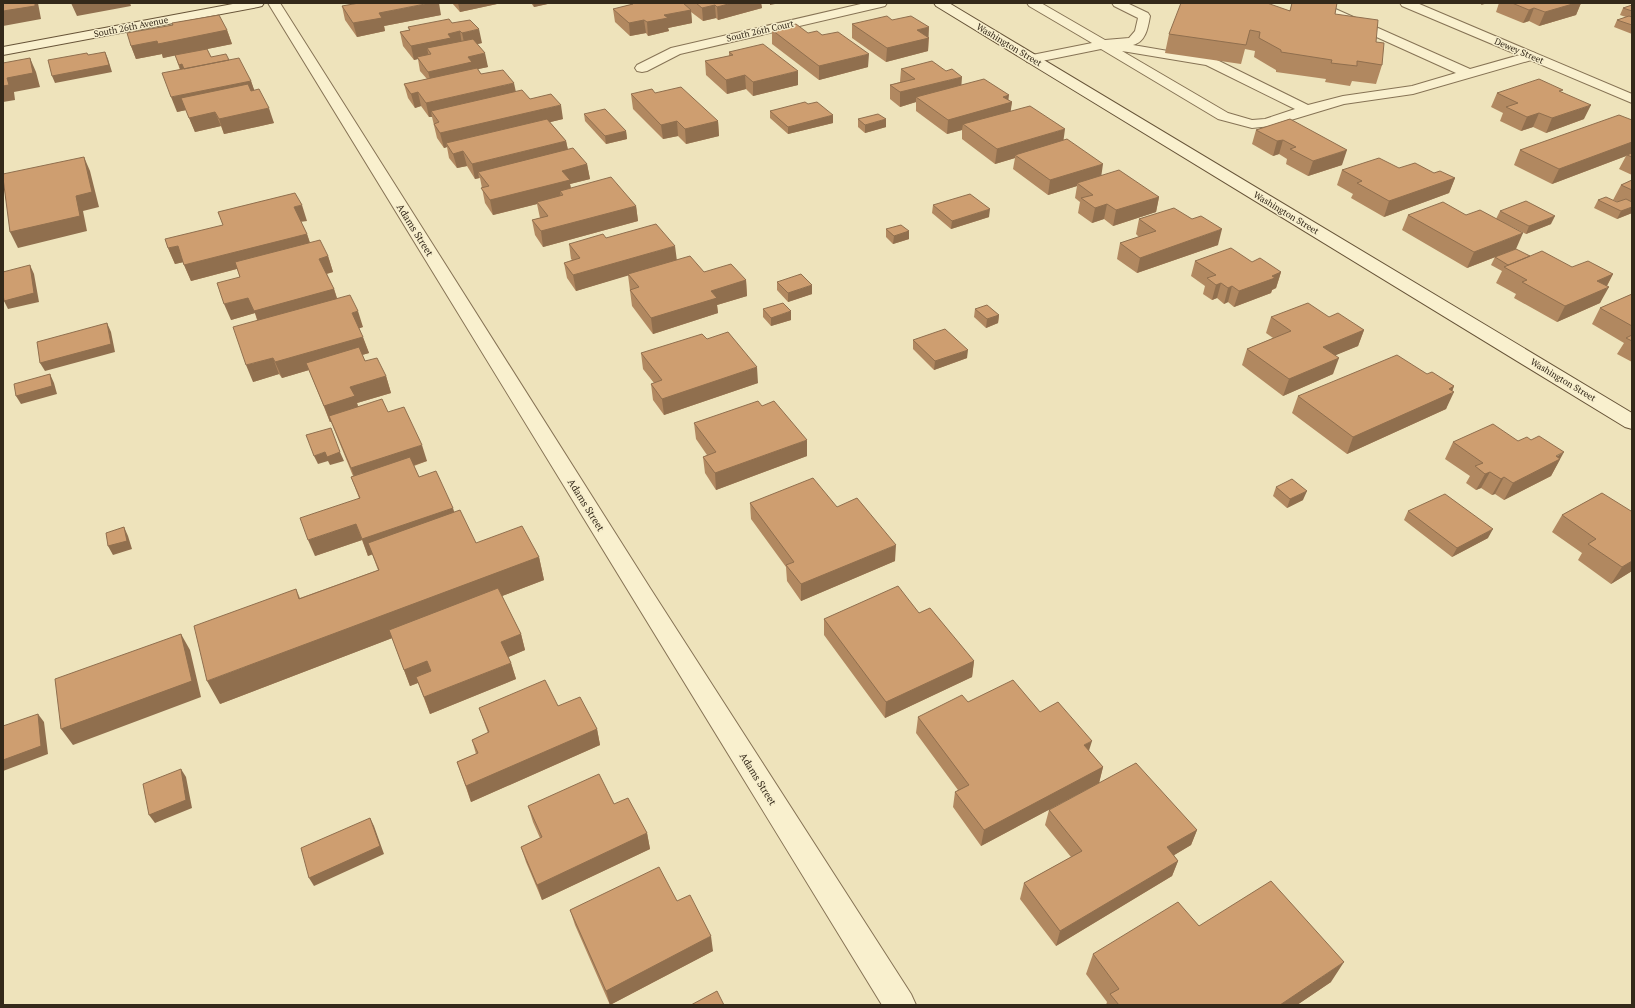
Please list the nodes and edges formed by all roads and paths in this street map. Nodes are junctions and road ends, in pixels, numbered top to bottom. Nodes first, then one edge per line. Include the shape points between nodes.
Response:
1 (258, 3) edge
2 (274, 3) edge
3 (881, 3) edge
4 (940, 3) edge
5 (1033, 3) edge
6 (1118, 3) edge
7 (1312, 3) edge
8 (1406, 3) edge
9 (1106, 44) junction
10 (3, 51) edge
11 (1530, 56) junction
12 (1032, 58) junction
13 (642, 68) dead end
14 (1469, 74) junction
15 (1632, 99) edge
16 (1307, 110) junction
17 (1632, 422) edge
18 (900, 1005) edge

1 - 10 street, South 26th Avenue
2 - 18 street, Adams Street
3 - 13 street, South 26th Court via 676,51
4 - 12 street, Washington Street
5 - 9 lane
6 - 9 lane via 1144,16 1141,32 1133,41
7 - 14 lane
8 - 11 street, Dewey Street
9 - 12 lane
9 - 16 lane via 1210,62
9 - 16 lane via 1223,116 1239,122 1266,123
11 - 14 lane
11 - 15 street, Dewey Street
12 - 17 street, Washington Street
14 - 16 lane via 1413,90 1343,100

